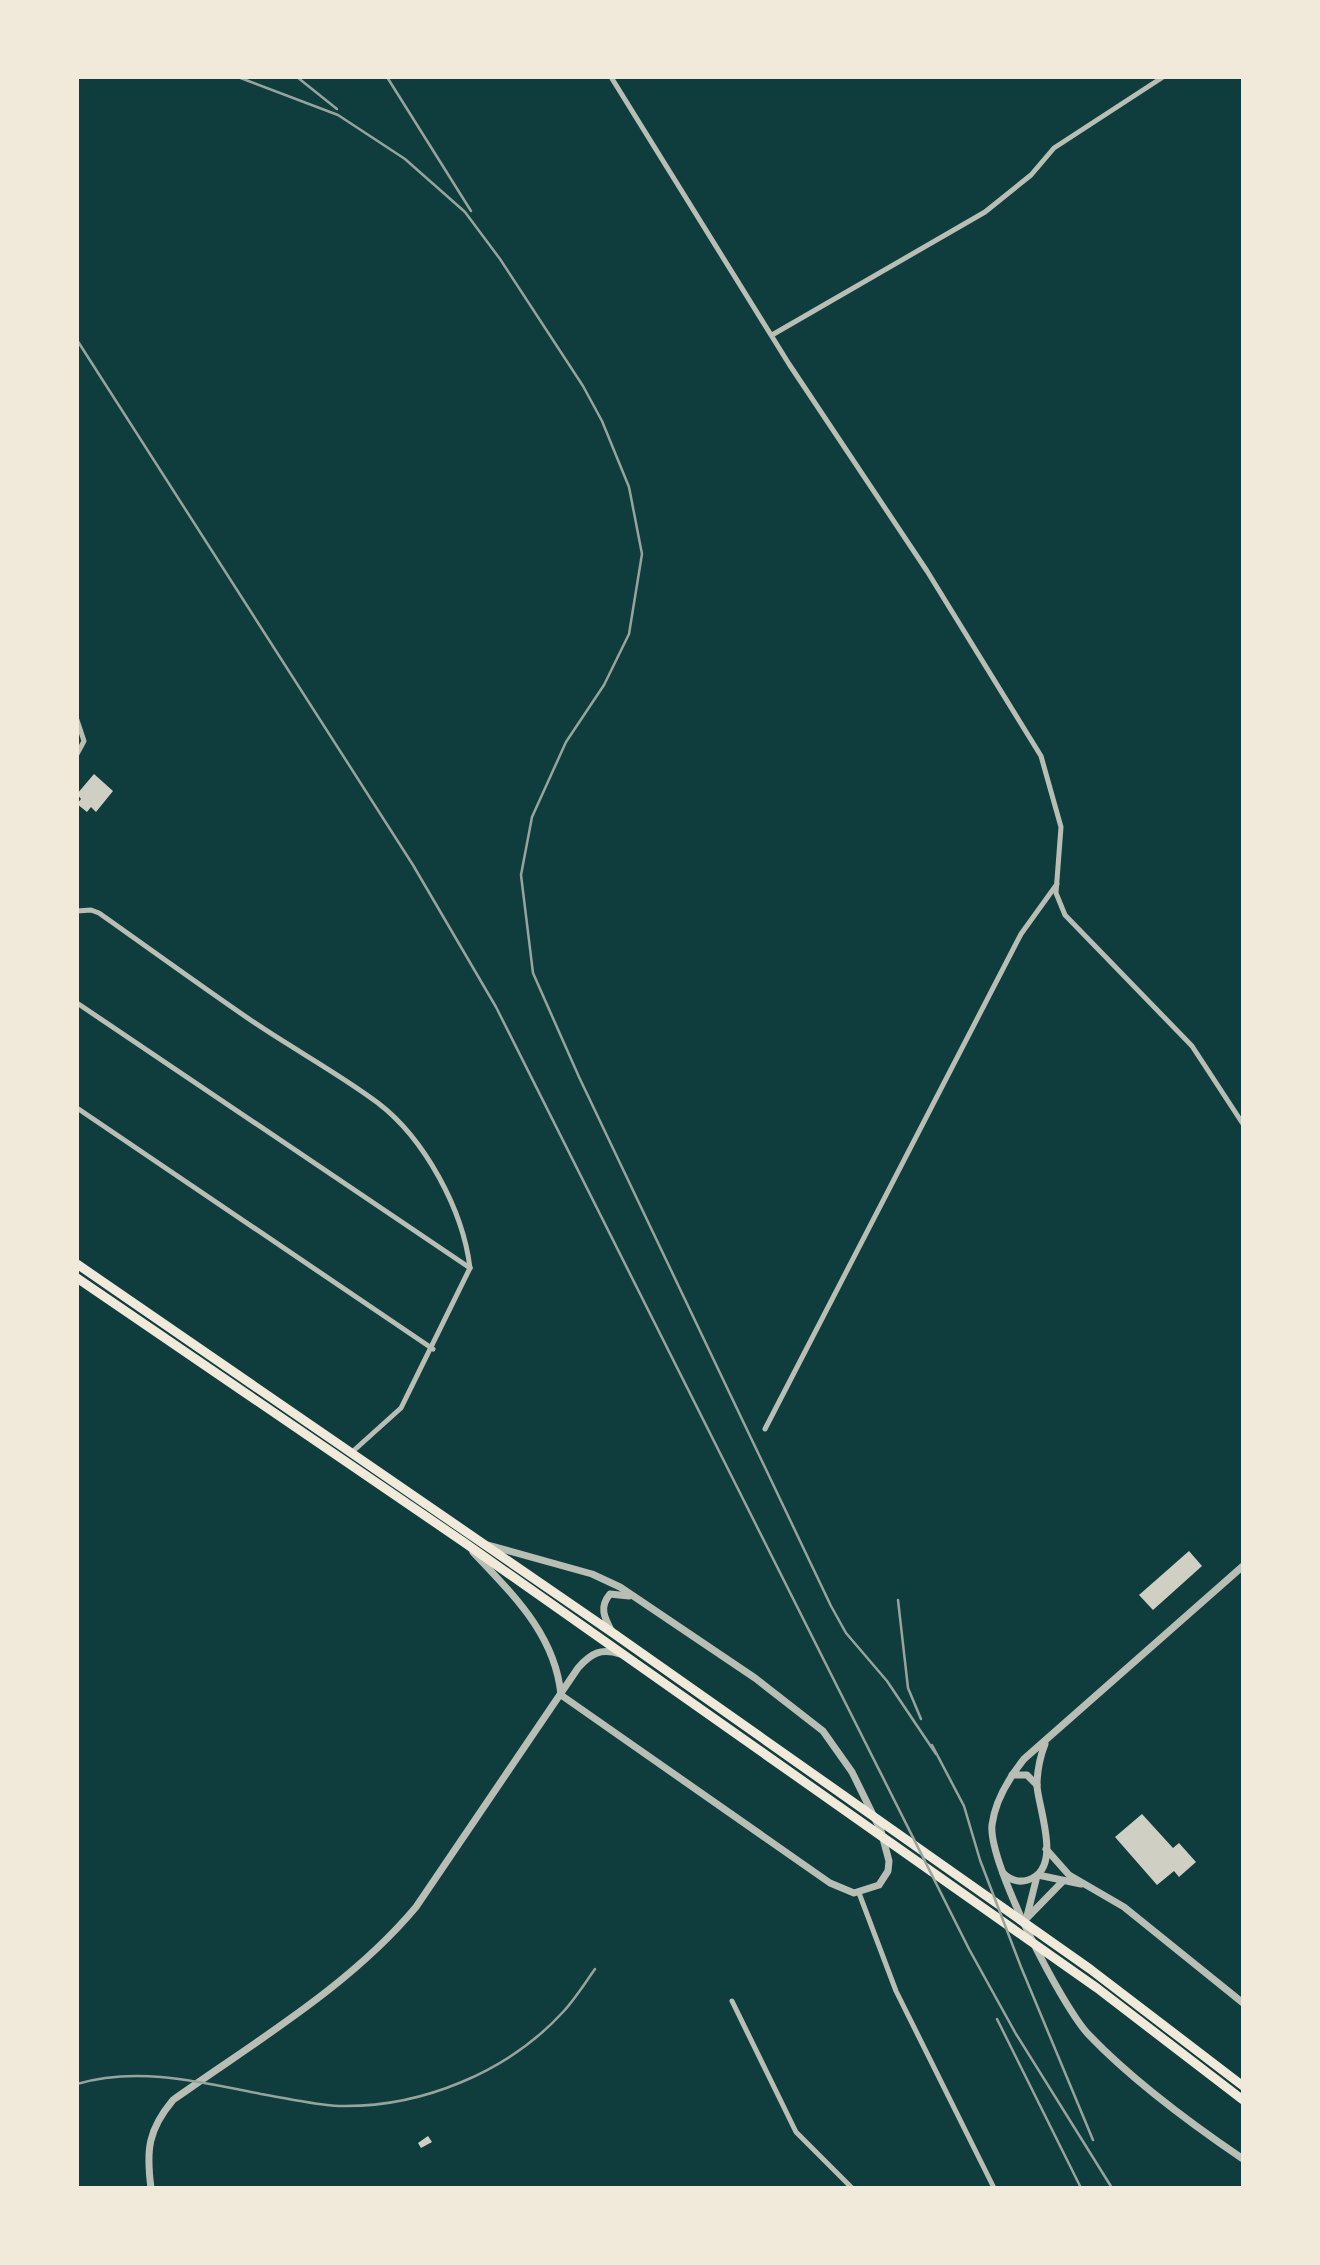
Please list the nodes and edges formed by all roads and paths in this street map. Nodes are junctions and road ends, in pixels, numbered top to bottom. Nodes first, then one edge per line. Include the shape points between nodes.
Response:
1 (611, 77) edge
2 (1163, 77) edge
3 (772, 335) junction
4 (77, 720) edge
5 (77, 754) edge
6 (1057, 884) junction
7 (77, 911) edge
8 (77, 1003) edge
9 (77, 1108) edge
10 (1243, 1124) edge
11 (77, 1264) edge
12 (470, 1268) junction
13 (77, 1278) edge
14 (433, 1349) junction
15 (765, 1429) dead end
16 (352, 1454) junction
17 (465, 1543) junction
18 (481, 1543) junction
19 (1243, 1566) edge
20 (640, 1600) junction
21 (613, 1633) junction
22 (624, 1655) junction
23 (561, 1695) junction
24 (1046, 1742) junction
25 (1012, 1774) junction
26 (1037, 1785) junction
27 (1046, 1849) junction
28 (999, 1867) junction
29 (1037, 1876) junction
30 (1063, 1881) junction
31 (1083, 1885) junction
32 (859, 1893) junction
33 (1026, 1921) junction
34 (732, 2001) dead end
35 (1243, 2003) edge
36 (1243, 2086) edge
37 (1243, 2100) edge
38 (1243, 2159) edge
39 (151, 2188) edge
40 (852, 2188) edge
41 (994, 2188) edge

1 - 3 street
2 - 3 street via 1054,148 1031,175 985,212
3 - 6 street via 927,571 1041,757 1061,827
4 - 5 street via 84,741
6 - 10 street via 1065,915 1192,1046
6 - 15 street via 1021,934
7 - 12 street via 99,913 387,1111 447,1191
8 - 12 street
9 - 14 street
11 - 16 main road
12 - 14 street
13 - 17 main road
14 - 16 street via 401,1408
16 - 18 main road
17 - 22 main road
17 - 23 street via 528,1612 547,1643
18 - 20 street via 593,1574
18 - 21 main road
19 - 24 street
20 - 21 street via 610,1594 603,1615
20 - 32 street via 755,1678 834,1743 887,1849 884,1879 872,1890
21 - 36 main road via 1090,1969
22 - 23 street via 606,1650 586,1659
22 - 37 main road via 1097,1988
23 - 32 street via 830,1883
23 - 39 street via 403,1923 327,1990 173,2100 149,2138
24 - 25 street
24 - 26 street
25 - 26 street via 1027,1775
25 - 28 street via 1000,1794 992,1825
26 - 27 street
27 - 29 street
27 - 31 street
28 - 29 street via 1016,1881
28 - 33 street
29 - 30 street
29 - 33 street
30 - 31 street
30 - 33 street
31 - 35 street via 1124,1907
32 - 41 street via 896,1991
33 - 38 street via 1068,2006 1089,2035
34 - 40 street via 796,2132

